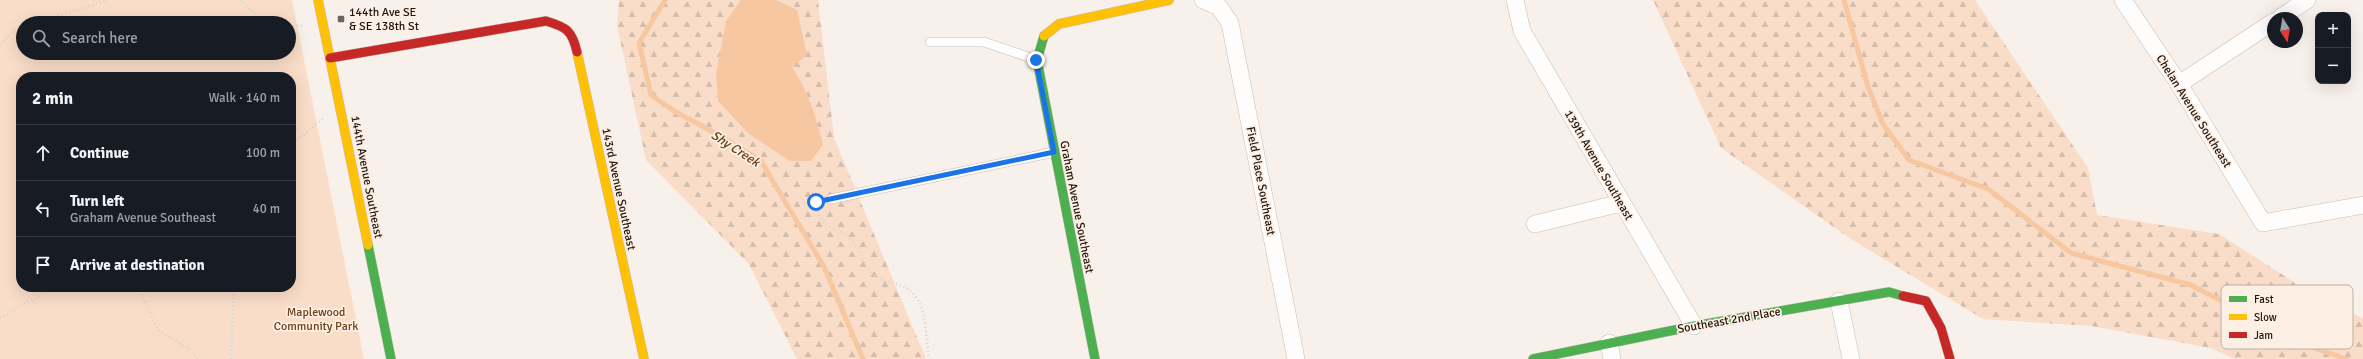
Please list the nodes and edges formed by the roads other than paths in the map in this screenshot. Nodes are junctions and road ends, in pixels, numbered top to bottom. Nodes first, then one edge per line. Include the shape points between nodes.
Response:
1 (318, 0) edge
2 (1169, 0) edge
3 (1203, 0) edge
4 (1515, 0) edge
5 (2124, 0) edge
6 (2307, 0) edge
7 (1222, 4) edge
8 (2289, 12) edge
9 (2267, 26) edge
10 (930, 42) dead end
11 (330, 58) junction
12 (1036, 60) junction
13 (2179, 84) junction
14 (1054, 152) junction
15 (831, 199) road end
16 (1621, 203) junction
17 (2363, 205) edge
18 (1535, 224) dead end
19 (1839, 300) junction
20 (1694, 326) junction
21 (1610, 351) edge
22 (391, 359) edge
23 (644, 359) edge
24 (1095, 359) edge
25 (1296, 359) edge
26 (1533, 359) edge
27 (1851, 359) edge
28 (1950, 359) edge

1 - 11 street, 144th Avenue Southeast
2 - 12 street via 1059,24 1044,35
3 - 7 street
4 - 16 street, 139th Avenue Southeast via 1522,31
5 - 13 street, Chelan Avenue Southeast
6 - 8 street
7 - 25 street, Field Place Southeast via 1230,23
9 - 13 street
10 - 12 lane via 984,42
11 - 22 street, 144th Avenue Southeast
11 - 23 street, 143rd Avenue Southeast via 546,21 564,26 574,39
12 - 14 street, Graham Avenue Southeast
13 - 17 street, Chelan Avenue Southeast via 2263,223
14 - 15 lane
14 - 24 street, Graham Avenue Southeast
16 - 18 street
16 - 20 street, 139th Avenue Southeast
19 - 20 street, Southeast 2nd Place
19 - 27 street
19 - 28 street, Southeast 2nd Place via 1889,292 1926,301 1937,318
20 - 21 street, Southeast 2nd Place
21 - 26 street, Southeast 2nd Place

